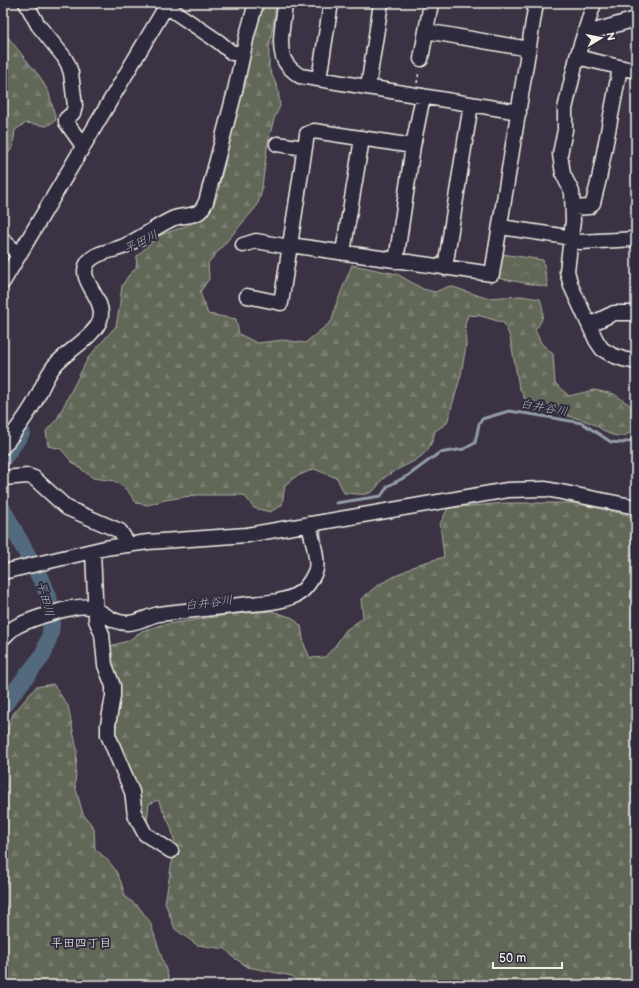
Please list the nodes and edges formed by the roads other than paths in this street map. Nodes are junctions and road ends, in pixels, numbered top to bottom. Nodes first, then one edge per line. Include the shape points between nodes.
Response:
1 (26, 3) edge
2 (256, 3) edge
3 (285, 3) edge
4 (331, 3) edge
5 (381, 3) edge
6 (431, 3) edge
7 (536, 3) edge
8 (594, 3) edge
9 (167, 4) edge
10 (636, 19) edge
11 (426, 32) junction
12 (585, 32) junction
13 (529, 49) junction
14 (243, 53) junction
15 (577, 57) junction
16 (421, 59) road end
17 (620, 68) junction
18 (636, 71) edge
19 (319, 79) junction
20 (368, 87) junction
21 (419, 96) junction
22 (471, 104) junction
23 (519, 112) junction
24 (362, 139) junction
25 (277, 144) dead end
26 (83, 146) junction
27 (413, 146) junction
28 (305, 148) junction
29 (572, 208) junction
30 (501, 227) junction
31 (636, 239) edge
32 (3, 240) edge
33 (572, 240) junction
34 (243, 245) dead end
35 (290, 245) junction
36 (343, 252) junction
37 (19, 255) junction
38 (396, 261) junction
39 (445, 268) junction
40 (3, 282) edge
41 (247, 296) dead end
42 (636, 313) edge
43 (589, 325) junction
44 (636, 362) edge
45 (3, 447) edge
46 (3, 478) edge
47 (636, 508) edge
48 (309, 524) junction
49 (129, 545) junction
50 (93, 551) junction
51 (3, 572) edge
52 (95, 609) junction
53 (3, 638) edge
54 (172, 851) dead end

1 - 26 street via 38,25 68,64 75,106 66,122
2 - 14 street
3 - 19 street via 283,58 291,70 300,76
4 - 19 street
5 - 20 street
6 - 11 street
7 - 13 street
8 - 12 street
9 - 14 street via 232,53
9 - 26 street
10 - 12 street
11 - 13 street
11 - 16 street
12 - 15 street
13 - 23 street
14 - 45 street via 206,202 199,212 174,218 121,248 96,256 89,262 85,275 99,304 100,321 92,332 55,365 33,404
15 - 17 street
15 - 29 street via 565,108 565,130 560,154 562,174 572,192
17 - 18 street
17 - 29 street via 593,203 589,207
19 - 20 street
20 - 21 street
21 - 22 street
21 - 27 street
22 - 23 street
22 - 39 street
23 - 30 street
24 - 27 street
24 - 28 street via 314,131 307,134
24 - 36 street
25 - 28 street
26 - 37 street
27 - 38 street
28 - 35 street
29 - 33 street
30 - 33 street
30 - 39 street via 492,274
31 - 33 street via 580,242
32 - 37 street
33 - 43 street via 567,271
34 - 35 street via 256,241
35 - 36 street
35 - 41 street via 281,303
36 - 38 street
37 - 40 street
38 - 39 street
42 - 43 street via 614,313
43 - 44 street via 602,349 612,355
46 - 49 street via 34,478 67,508 120,531
47 - 48 street via 565,492 525,488
48 - 49 street via 247,535
48 - 52 street via 317,563 316,570 304,589 294,596 261,603 158,614 132,623 112,620
49 - 50 street
50 - 51 street
50 - 52 street
52 - 53 street via 81,607 53,613 20,625 10,630
52 - 54 street via 97,624 102,634 105,665 112,686 108,735 132,792 135,815 145,834

